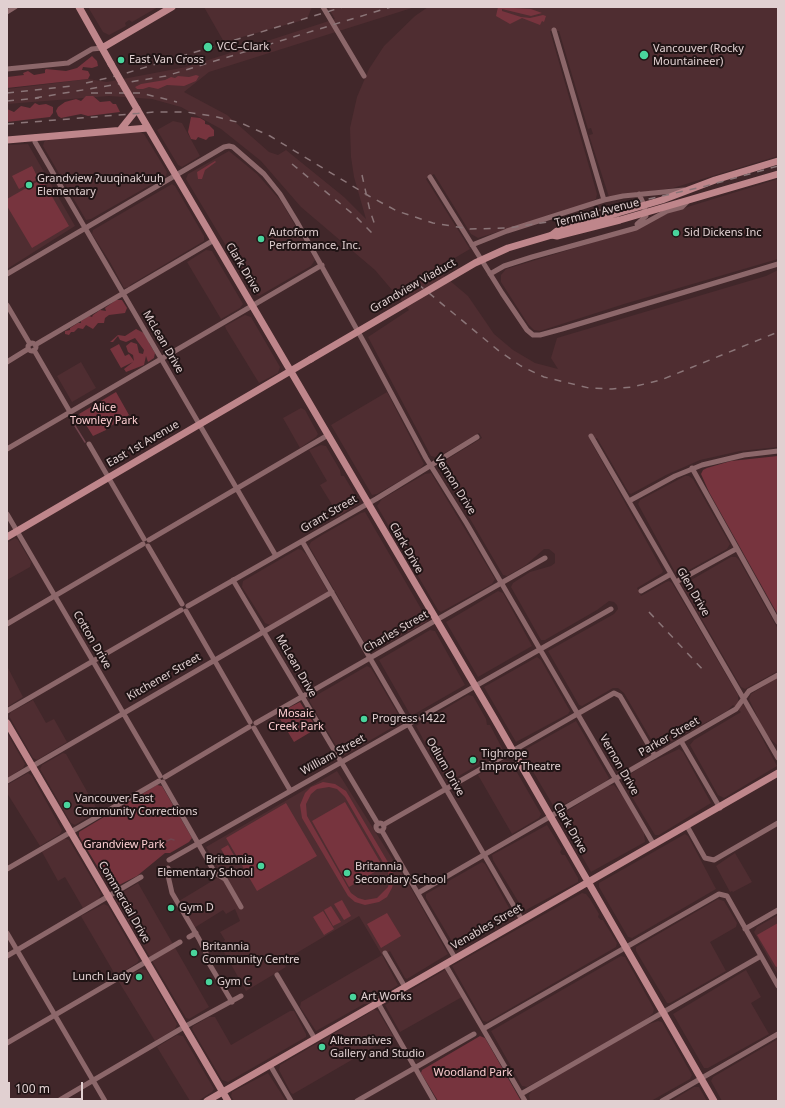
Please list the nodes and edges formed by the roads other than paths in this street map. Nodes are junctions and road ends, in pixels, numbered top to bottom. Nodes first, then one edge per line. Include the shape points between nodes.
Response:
1 (15, 7) edge
2 (79, 7) edge
3 (172, 7) edge
4 (323, 7) edge
5 (7, 12) edge
6 (554, 30) dead end
7 (102, 48) junction
8 (7, 69) edge
9 (364, 76) dead end
10 (137, 109) junction
11 (148, 128) junction
12 (121, 130) junction
13 (35, 137) junction
14 (7, 140) edge
15 (778, 161) edge
16 (778, 174) edge
17 (176, 176) junction
18 (430, 177) dead end
19 (684, 190) junction
20 (639, 194) junction
21 (690, 199) junction
22 (604, 200) junction
23 (645, 208) junction
24 (85, 228) junction
25 (626, 230) junction
26 (552, 235) joint
27 (214, 240) junction
28 (472, 245) junction
29 (778, 264) edge
30 (322, 265) junction
31 (7, 274) edge
32 (490, 274) junction
33 (123, 294) junction
34 (7, 305) edge
35 (252, 305) junction
36 (32, 347) junction
37 (161, 359) junction
38 (7, 362) edge
39 (291, 370) junction
40 (70, 412) junction
41 (199, 424) junction
42 (328, 436) junction
43 (591, 436) dead end
44 (477, 437) dead end
45 (89, 444) dead end
46 (7, 449) edge
47 (778, 451) edge
48 (431, 465) junction
49 (692, 468) junction
50 (108, 477) junction
51 (237, 490) junction
52 (629, 501) junction
53 (368, 503) junction
54 (7, 514) edge
55 (17, 531) junction
56 (7, 537) edge
57 (302, 541) junction
58 (146, 542) junction
59 (736, 549) junction
60 (276, 556) junction
61 (545, 558) dead end
62 (671, 574) junction
63 (233, 580) junction
64 (676, 582) junction
65 (502, 583) junction
66 (641, 591) dead end
67 (332, 592) junction
68 (55, 596) junction
69 (184, 608) junction
70 (611, 609) dead end
71 (436, 621) junction
72 (778, 622) edge
73 (7, 624) edge
74 (264, 632) junction
75 (540, 648) junction
76 (370, 658) junction
77 (214, 660) junction
78 (93, 661) junction
79 (778, 675) edge
80 (474, 686) junction
81 (302, 697) junction
82 (744, 698) junction
83 (7, 711) edge
84 (123, 713) junction
85 (577, 714) junction
86 (7, 723) edge
87 (408, 724) junction
88 (252, 725) junction
89 (681, 741) junction
90 (512, 751) junction
91 (655, 756) junction
92 (778, 758) edge
93 (341, 762) junction
94 (32, 766) junction
95 (778, 773) edge
96 (162, 779) junction
97 (616, 779) junction
98 (7, 781) edge
99 (446, 789) junction
100 (290, 790) junction
101 (720, 808) junction
102 (550, 816) junction
103 (778, 823) edge
104 (381, 826) junction
105 (687, 826) junction
106 (70, 832) junction
107 (199, 843) junction
108 (654, 845) junction
109 (484, 854) junction
110 (169, 860) dead end
111 (168, 868) dead end
112 (7, 869) edge
113 (141, 877) dead end
114 (588, 882) junction
115 (418, 893) junction
116 (108, 896) junction
117 (241, 907) dead end
118 (778, 910) edge
119 (522, 920) junction
120 (745, 929) junction
121 (7, 933) edge
122 (196, 933) junction
123 (625, 947) junction
124 (17, 950) junction
125 (386, 953) dead end
126 (7, 956) edge
127 (761, 956) junction
128 (455, 958) junction
129 (146, 962) junction
130 (445, 964) junction
131 (277, 975) dead end
132 (778, 986) edge
133 (405, 987) junction
134 (242, 996) dead end
135 (232, 1002) junction
136 (378, 1003) junction
137 (663, 1012) junction
138 (55, 1015) junction
139 (184, 1027) junction
140 (483, 1029) junction
141 (474, 1034) dead end
142 (778, 1034) edge
143 (314, 1039) junction
144 (7, 1043) edge
145 (270, 1065) junction
146 (415, 1068) junction
147 (701, 1078) junction
148 (93, 1080) junction
149 (223, 1092) junction
150 (521, 1094) junction
151 (58, 1101) edge
152 (105, 1101) edge
153 (207, 1101) edge
154 (228, 1101) edge
155 (291, 1101) edge
156 (357, 1101) edge
157 (434, 1101) edge
158 (525, 1101) edge
159 (662, 1101) edge
160 (714, 1101) edge

1 - 5 street
2 - 7 main road, Clark Drive
3 - 7 main road
4 - 9 street
6 - 22 street
7 - 8 street via 92,49 68,63
7 - 10 main road, Clark Drive, bridge
10 - 11 main road, Clark Drive
10 - 12 main road
11 - 12 main road
11 - 17 main road, Clark Drive
12 - 13 main road
13 - 14 main road
13 - 24 street, McLean Drive via 35,142
15 - 19 main road, Terminal Avenue
16 - 21 main road, Terminal Avenue
17 - 24 street
17 - 27 main road, Clark Drive
17 - 30 street, Vernon Drive via 229,146 233,147 264,174 280,194
18 - 28 street
19 - 20 street, Terminal Avenue
19 - 23 main road, Terminal Avenue
20 - 22 street, Terminal Avenue
20 - 23 street
21 - 23 main road, Terminal Avenue
21 - 25 street, Terminal Avenue via 682,207
22 - 28 street, Terminal Avenue
23 - 25 street via 646,216 642,221
23 - 26 main road, Terminal Avenue via 557,231
24 - 31 street
24 - 33 street, McLean Drive
25 - 32 street, Terminal Avenue via 504,266
26 - 39 main road, Grandview Viaduct, bridge via 508,248 475,262
27 - 33 street
27 - 35 main road, Clark Drive
28 - 32 street
29 - 32 street via 540,335 533,335 527,330
30 - 35 street
30 - 48 street, Vernon Drive
33 - 36 street
33 - 37 street, McLean Drive
34 - 36 street
35 - 37 street
35 - 39 main road, Clark Drive
36 - 38 street
36 - 40 street
37 - 40 street
37 - 41 street, McLean Drive
39 - 41 main road, East 1st Avenue
39 - 42 main road, Clark Drive
40 - 46 street
41 - 50 main road, East 1st Avenue
41 - 51 street, McLean Drive
42 - 51 street
42 - 53 main road, Clark Drive
43 - 52 street, Glen Drive
44 - 48 street, Grant Street
45 - 50 street
47 - 49 street via 727,458
48 - 53 street, Grant Street
48 - 65 street, Vernon Drive
49 - 52 street
49 - 59 street
50 - 55 main road, East 1st Avenue
50 - 58 street
51 - 58 street
51 - 60 street, McLean Drive
52 - 62 street, Glen Drive
53 - 57 street, Grant Street
53 - 71 main road, Clark Drive
54 - 55 street, Cotton Drive
55 - 56 main road, East 1st Avenue
55 - 68 street, Cotton Drive
57 - 60 street, Grant Street
57 - 67 street, Odlum Drive
58 - 68 street
58 - 69 street
59 - 64 street
59 - 72 street
60 - 63 street, Grant Street
61 - 65 street, Charles Street
62 - 64 street, Glen Drive
62 - 66 street
63 - 69 street, Grant Street
63 - 74 street, McLean Drive
64 - 82 street, Glen Drive
65 - 71 street, Charles Street
65 - 75 street, Vernon Drive
67 - 74 street, Kitchener Street
67 - 76 street, Odlum Drive
68 - 73 street
68 - 78 street, Cotton Drive
69 - 77 street
69 - 78 street, Grant Street
70 - 75 street, William Street
71 - 76 street, Charles Street
71 - 80 main road, Clark Drive
74 - 77 street, Kitchener Street
74 - 81 street, McLean Drive
75 - 80 street, William Street
75 - 85 street, Vernon Drive
76 - 81 street, Charles Street
76 - 87 street, Odlum Drive
77 - 84 street, Kitchener Street
77 - 88 street
78 - 83 street, Grant Street
78 - 84 street, Cotton Drive
79 - 82 street, Parker Street via 750,690
80 - 87 street, William Street
80 - 90 main road, Clark Drive
81 - 88 street, Charles Street
81 - 93 street, McLean Drive
82 - 89 street, Parker Street via 736,709
82 - 92 street, Glen Drive
84 - 94 street, Kitchener Street
84 - 96 street, Cotton Drive
85 - 90 street
85 - 91 street via 616,693
85 - 97 street, Vernon Drive
86 - 94 main road, Commercial Drive
87 - 93 street, William Street
87 - 99 street, Odlum Drive
88 - 96 street, Charles Street
88 - 100 street
89 - 91 street, Parker Street
89 - 101 street
90 - 99 street
90 - 102 main road, Clark Drive
91 - 97 street, Parker Street
93 - 100 street, William Street
93 - 104 street, McLean Drive
94 - 98 street, Kitchener Street
94 - 106 main road, Commercial Drive
95 - 101 main road, Venables Street
96 - 106 street, Charles Street
96 - 107 street, Cotton Drive
97 - 102 street, Parker Street
97 - 108 street, Vernon Drive
99 - 104 street
99 - 109 street, Odlum Drive
100 - 107 street, William Street
101 - 105 main road, Venables Street
102 - 109 street, Parker Street
102 - 114 main road, Clark Drive
103 - 105 street via 714,860 705,858
104 - 115 street, McLean Drive
105 - 108 main road, Venables Street
106 - 112 street, Charles Street
106 - 116 main road, Commercial Drive
107 - 110 street, William Street
107 - 117 street, Cotton Drive via 215,873 226,879
108 - 114 main road, Venables Street
109 - 115 street, Parker Street
109 - 119 street, Odlum Drive
111 - 122 street via 172,893
113 - 116 street
114 - 119 main road, Venables Street
114 - 123 main road, Clark Drive
115 - 128 street, McLean Drive
116 - 124 street
116 - 129 main road, Commercial Drive
118 - 120 street
119 - 128 main road, Venables Street
120 - 123 street via 727,896 719,894
120 - 127 street
121 - 124 street
122 - 129 street
122 - 135 street via 207,960
123 - 137 main road, Clark Drive
123 - 140 street
124 - 126 street
124 - 138 street
125 - 133 street
127 - 132 street
127 - 137 street
128 - 130 main road, Venables Street
129 - 138 street
129 - 139 main road, Commercial Drive
130 - 133 main road, Venables Street
130 - 140 street
131 - 143 street
133 - 136 main road, Venables Street
134 - 135 street
135 - 139 street
136 - 143 main road, Venables Street
136 - 146 street
137 - 147 main road, Clark Drive
137 - 150 street
138 - 144 street
138 - 148 street
139 - 148 street
139 - 149 main road, Commercial Drive
140 - 150 street
141 - 146 street
142 - 147 street
143 - 145 main road, Venables Street
145 - 149 main road, Venables Street
145 - 155 street
146 - 156 street
146 - 157 street
147 - 159 street
147 - 160 main road, Clark Drive
148 - 151 street
148 - 152 street
149 - 153 main road, Venables Street
149 - 154 main road, Commercial Drive
150 - 158 street

